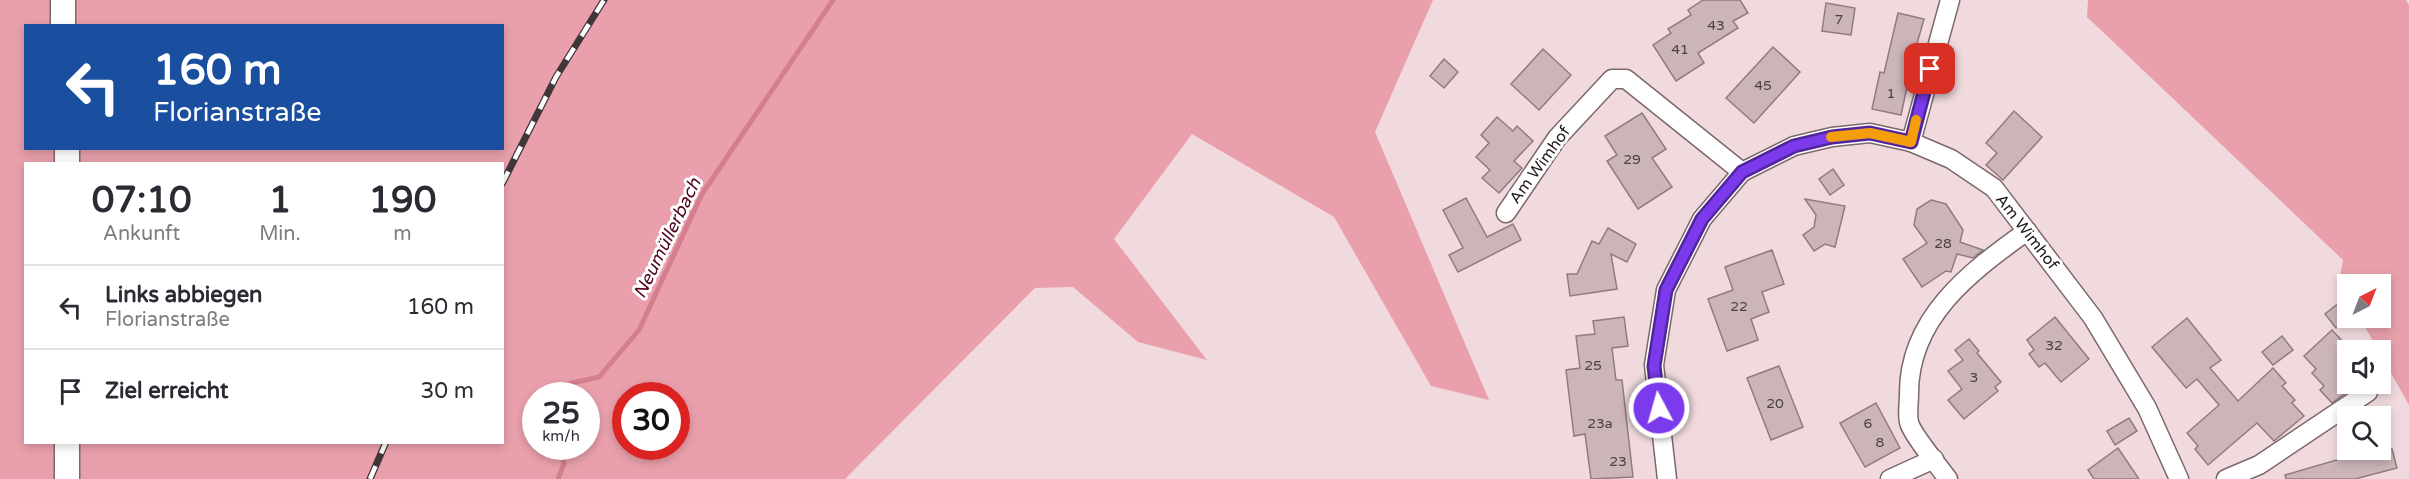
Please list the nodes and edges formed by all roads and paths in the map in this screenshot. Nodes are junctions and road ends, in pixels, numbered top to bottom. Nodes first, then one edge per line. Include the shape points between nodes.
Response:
1 (63, 0) edge
2 (1950, 0) edge
3 (63, 24) edge
4 (1911, 142) junction
5 (1742, 172) junction
6 (1506, 213) dead end
7 (2027, 231) junction
8 (2365, 394) edge
9 (67, 444) edge
10 (1934, 459) junction
11 (67, 479) edge
12 (1667, 479) edge
13 (1890, 479) edge
14 (1948, 479) edge
15 (2179, 479) edge
16 (2226, 479) edge

1 - 3 street
2 - 4 street
4 - 5 street, Am Wimhof via 1870,133 1832,137 1794,146
4 - 7 street, Am Wimhof via 1951,159 1994,188
5 - 6 street, Am Wimhof via 1626,79 1612,79 1557,138
5 - 12 street, Am Wimhof via 1702,219 1666,290 1654,366
7 - 10 street via 1989,258 1946,298 1918,340 1909,377 1909,424
7 - 15 street, Am Wimhof via 2093,318 2146,408
8 - 16 street via 2259,465
9 - 11 street
10 - 13 street
10 - 14 street

